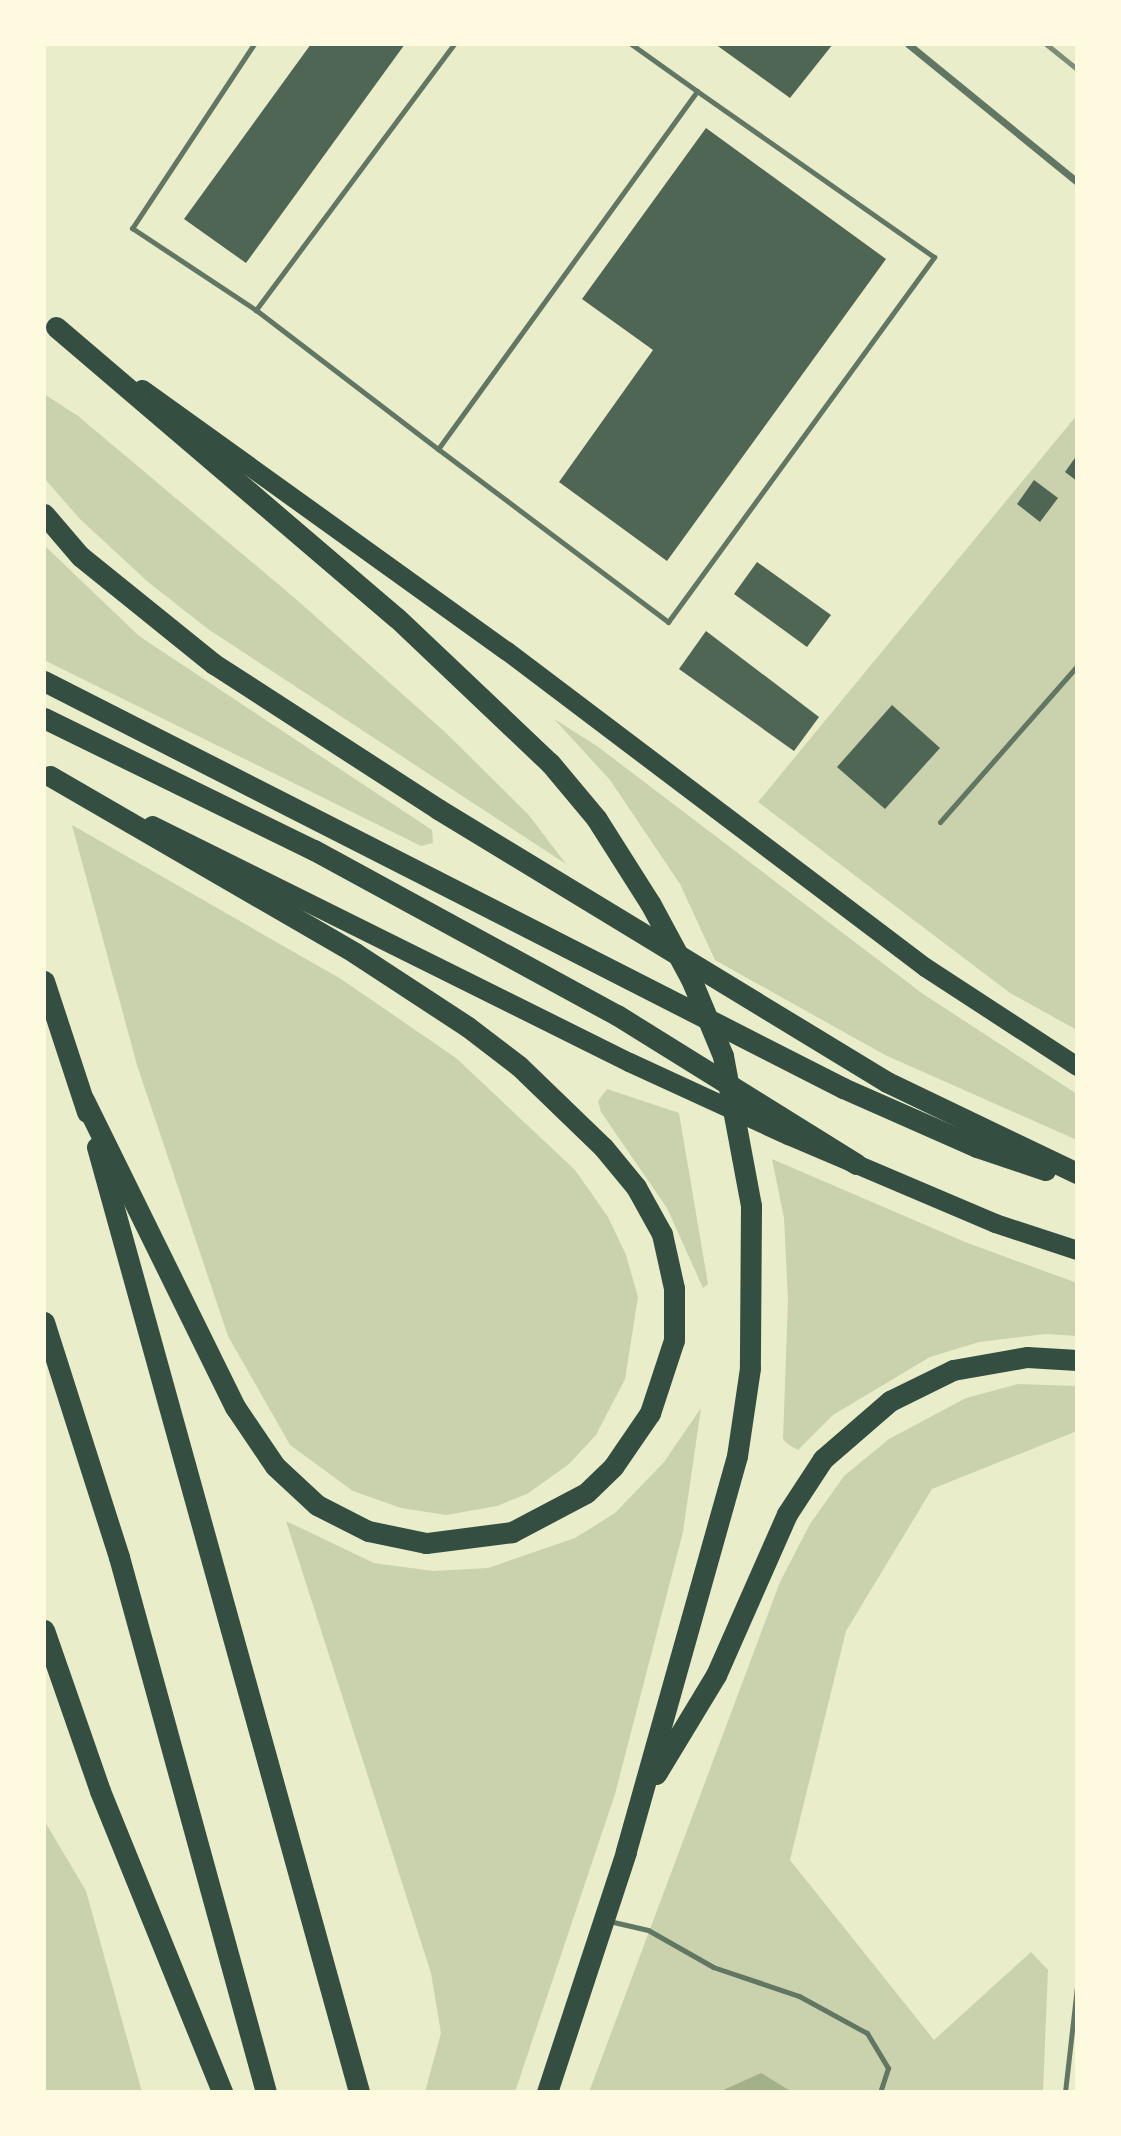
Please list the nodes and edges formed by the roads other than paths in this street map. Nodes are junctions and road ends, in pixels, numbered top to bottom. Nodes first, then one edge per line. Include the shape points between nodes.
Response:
1 (254, 44) edge
2 (454, 44) edge
3 (631, 44) edge
4 (908, 44) edge
5 (697, 91) junction
6 (1077, 181) edge
7 (256, 310) junction
8 (50, 324) edge
9 (438, 449) junction
10 (44, 514) edge
11 (1077, 666) edge
12 (44, 681) edge
13 (44, 718) edge
14 (50, 776) joint
15 (940, 822) dead end
16 (44, 981) edge
17 (1077, 1066) edge
18 (84, 1100) junction
19 (856, 1164) junction
20 (1077, 1173) edge
21 (1077, 1180) edge
22 (1077, 1250) edge
23 (44, 1322) edge
24 (1077, 1360) edge
25 (44, 1630) edge
26 (640, 1800) junction
27 (603, 1919) junction
28 (1077, 1986) edge
29 (1077, 2031) edge
30 (222, 2092) edge
31 (265, 2092) edge
32 (359, 2092) edge
33 (547, 2092) edge
34 (880, 2092) edge
35 (1065, 2092) edge

1 - 7 lane via 132,228
2 - 7 lane
3 - 5 lane
4 - 6 street
5 - 9 lane
5 - 9 lane via 934,257 668,622
7 - 9 lane
8 - 17 highway via 508,651 925,967
8 - 26 highway via 397,618 550,763 596,818 650,903 691,979 723,1056 751,1206 750,1368 737,1456
10 - 20 highway via 80,556 214,664 438,809 887,1082
11 - 15 lane
12 - 21 highway via 843,1088 977,1147
13 - 19 highway via 314,850 617,1015
14 - 18 highway via 355,953 468,1027 519,1066 603,1147 636,1187 662,1234 674,1288 674,1340 663,1381 635,1439 586,1493 541,1520 493,1536 426,1543 368,1531 317,1505 275,1466 235,1407
14 - 19 highway via 629,1062
16 - 18 highway
18 - 32 highway
19 - 22 highway via 995,1223
23 - 31 highway via 119,1557
24 - 26 highway via 1027,1357 953,1370 890,1401 823,1459 787,1514 716,1675
25 - 30 highway via 100,1791
26 - 27 highway
27 - 33 highway
27 - 34 lane via 649,1930 713,1967 799,1996 867,2034 888,2068
28 - 29 lane
29 - 35 lane

